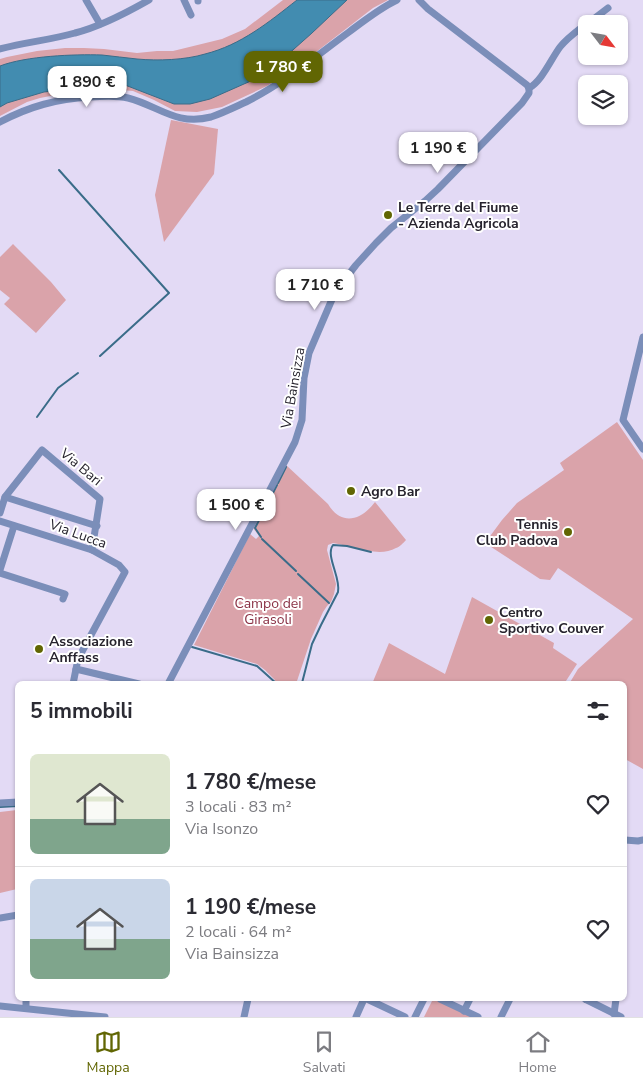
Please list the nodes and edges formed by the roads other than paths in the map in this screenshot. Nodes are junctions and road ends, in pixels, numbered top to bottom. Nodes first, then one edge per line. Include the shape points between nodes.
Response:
1 (86, 0) edge
2 (149, 0) edge
3 (184, 0) edge
4 (397, 0) edge
5 (419, 0) edge
6 (608, 8) dead end
7 (191, 15) dead end
8 (598, 15) edge
9 (100, 24) junction
10 (578, 30) edge
11 (0, 50) edge
12 (529, 88) junction
13 (0, 122) edge
14 (643, 337) edge
15 (643, 449) edge
16 (5, 497) junction
17 (0, 513) edge
18 (0, 521) edge
19 (14, 526) junction
20 (97, 526) junction
21 (92, 550) junction
22 (0, 572) edge
23 (64, 599) dead end
24 (76, 669) junction
25 (74, 681) edge
26 (126, 681) edge
27 (170, 681) edge
28 (15, 802) edge
29 (0, 803) edge
30 (627, 840) edge
31 (643, 840) edge
32 (15, 916) edge
33 (0, 918) edge
34 (26, 1001) edge
35 (248, 1001) edge
36 (364, 1001) edge
37 (369, 1001) edge
38 (423, 1001) edge
39 (444, 1001) edge
40 (469, 1001) edge
41 (509, 1001) edge
42 (589, 1001) edge
43 (616, 1001) edge
44 (0, 1006) edge
45 (26, 1008) junction
46 (464, 1010) junction
47 (617, 1015) edge
48 (105, 1017) edge
49 (244, 1017) edge
50 (356, 1017) edge
51 (405, 1017) edge
52 (416, 1017) edge
53 (478, 1017) edge
54 (501, 1017) edge

1 - 9 street
2 - 9 street
3 - 7 street
4 - 13 street via 374,13 270,89 212,116 184,119 136,100 107,96 42,104
5 - 12 street
6 - 8 street, Via Bainsizza
9 - 11 street via 74,34
10 - 12 street, Via Bainsizza via 560,47 534,86
12 - 27 street, Via Bainsizza via 522,103 451,177 376,243 335,294 309,353 302,420 295,442
14 - 15 street via 623,420
16 - 17 street, Via Bari
16 - 20 street
16 - 20 street, Via Bari via 42,450 100,499
18 - 19 street, Via Lucca
19 - 21 street, Via Lucca
19 - 22 street
20 - 21 street, Via Bari
21 - 24 street, Via Lucca via 119,564 125,572 78,659
22 - 23 street via 65,594
24 - 25 street
24 - 26 street
28 - 29 street
30 - 31 street
32 - 33 street
34 - 45 street
35 - 49 street
36 - 50 street
37 - 51 street
38 - 52 street
39 - 46 street
40 - 46 street
41 - 54 street
42 - 47 street
43 - 47 street
44 - 45 street
45 - 48 street
46 - 53 street

